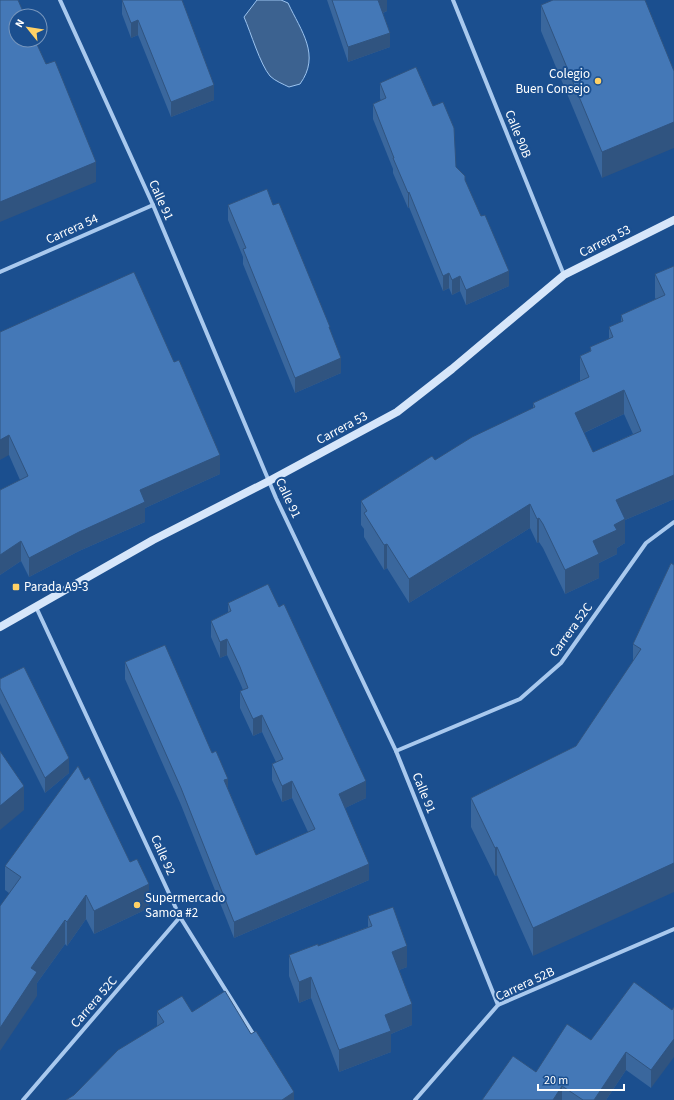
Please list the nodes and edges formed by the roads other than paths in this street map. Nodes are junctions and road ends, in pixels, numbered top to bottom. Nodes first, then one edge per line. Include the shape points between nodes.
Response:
1 (60, 0) edge
2 (453, 0) edge
3 (153, 205) junction
4 (674, 220) edge
5 (0, 272) edge
6 (564, 275) junction
7 (269, 481) junction
8 (674, 522) edge
9 (36, 607) junction
10 (0, 627) edge
11 (396, 751) junction
12 (180, 917) junction
13 (674, 929) edge
14 (498, 1005) junction
15 (256, 1039) edge
16 (416, 1099) edge
17 (23, 1100) edge

1 - 3 street, Calle 91
2 - 6 street, Calle 90B
3 - 5 street, Carrera 54
3 - 7 street, Calle 91
4 - 6 main road, Carrera 53
6 - 7 main road, Carrera 53 via 397,412
7 - 9 main road, Carrera 53 via 153,540
7 - 11 street, Calle 91
8 - 11 street, Carrera 52C via 646,543 561,663 520,699
9 - 10 main road, Carrera 53
9 - 12 street, Calle 92
11 - 14 street, Calle 91
12 - 15 street, Calle 92
12 - 17 street, Carrera 52C
13 - 14 street, Carrera 52B
14 - 16 street, Carrera 52B

